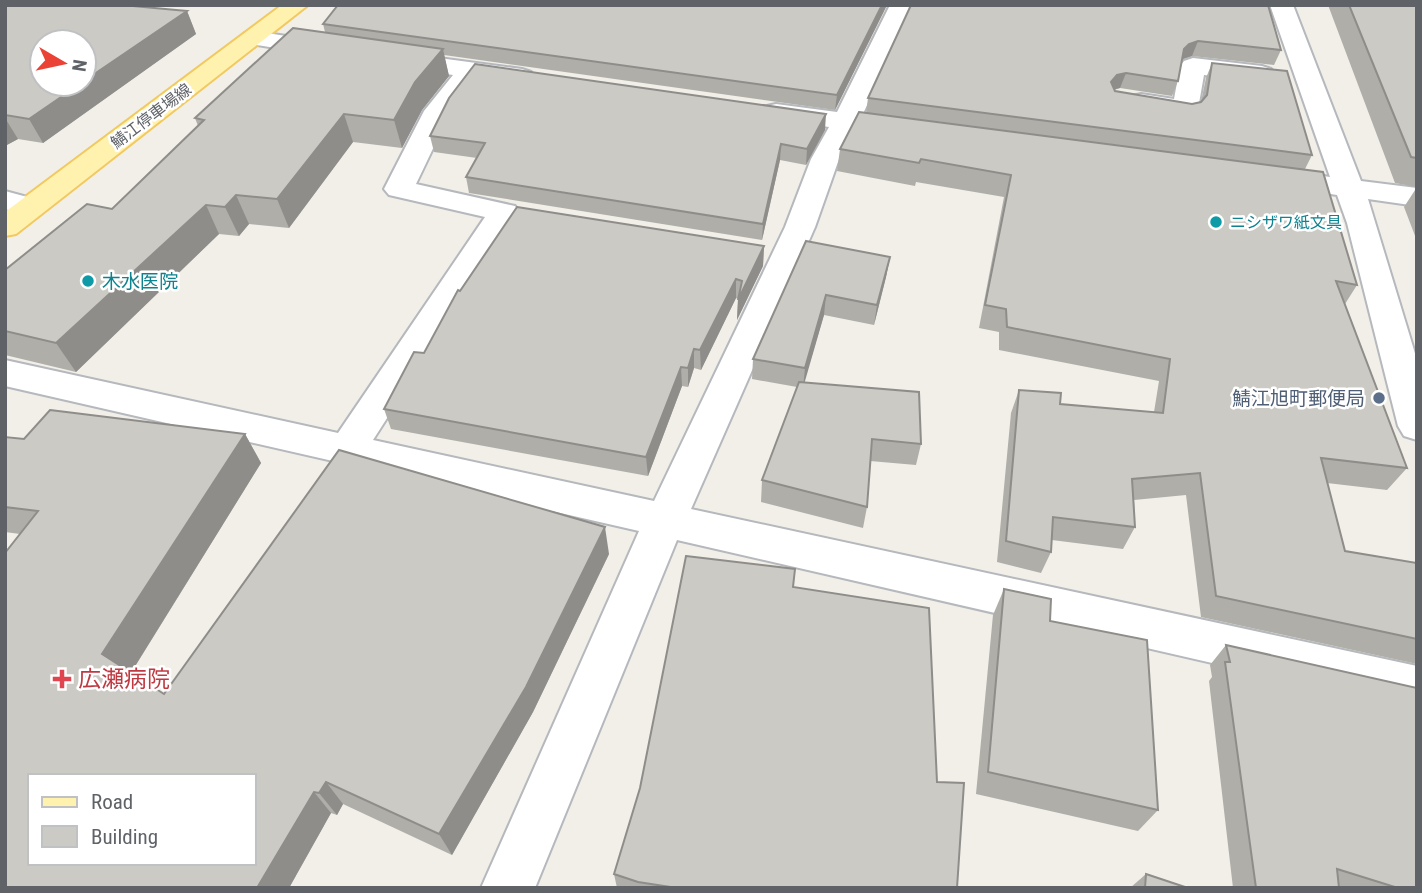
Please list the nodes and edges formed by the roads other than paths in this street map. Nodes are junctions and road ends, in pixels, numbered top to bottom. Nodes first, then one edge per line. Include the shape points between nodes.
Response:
1 (297, 5) edge
2 (902, 5) edge
3 (1281, 5) edge
4 (254, 38) junction
5 (470, 70) junction
6 (1309, 80) junction
7 (551, 81) edge
8 (1121, 99) edge
9 (752, 109) edge
10 (846, 122) junction
11 (927, 132) edge
12 (1254, 175) edge
13 (1349, 187) junction
14 (1417, 197) edge
15 (18, 203) edge
16 (5, 227) edge
17 (5, 373) edge
18 (1417, 426) edge
19 (348, 448) junction
20 (667, 518) junction
21 (1417, 688) edge
22 (508, 888) edge

1 - 4 main road, 鯖江停車場線
2 - 10 street
3 - 6 street
4 - 5 street
4 - 15 main road, 鯖江停車場線
5 - 7 street
5 - 19 street via 437,111 399,189 518,215
6 - 8 street via 1193,66 1185,109
6 - 13 street
9 - 10 street
10 - 11 street
10 - 20 street via 773,254
12 - 13 street
13 - 14 street
13 - 18 street
15 - 16 main road, 鯖江停車場線
17 - 19 street
19 - 20 street
20 - 21 street
20 - 22 street

